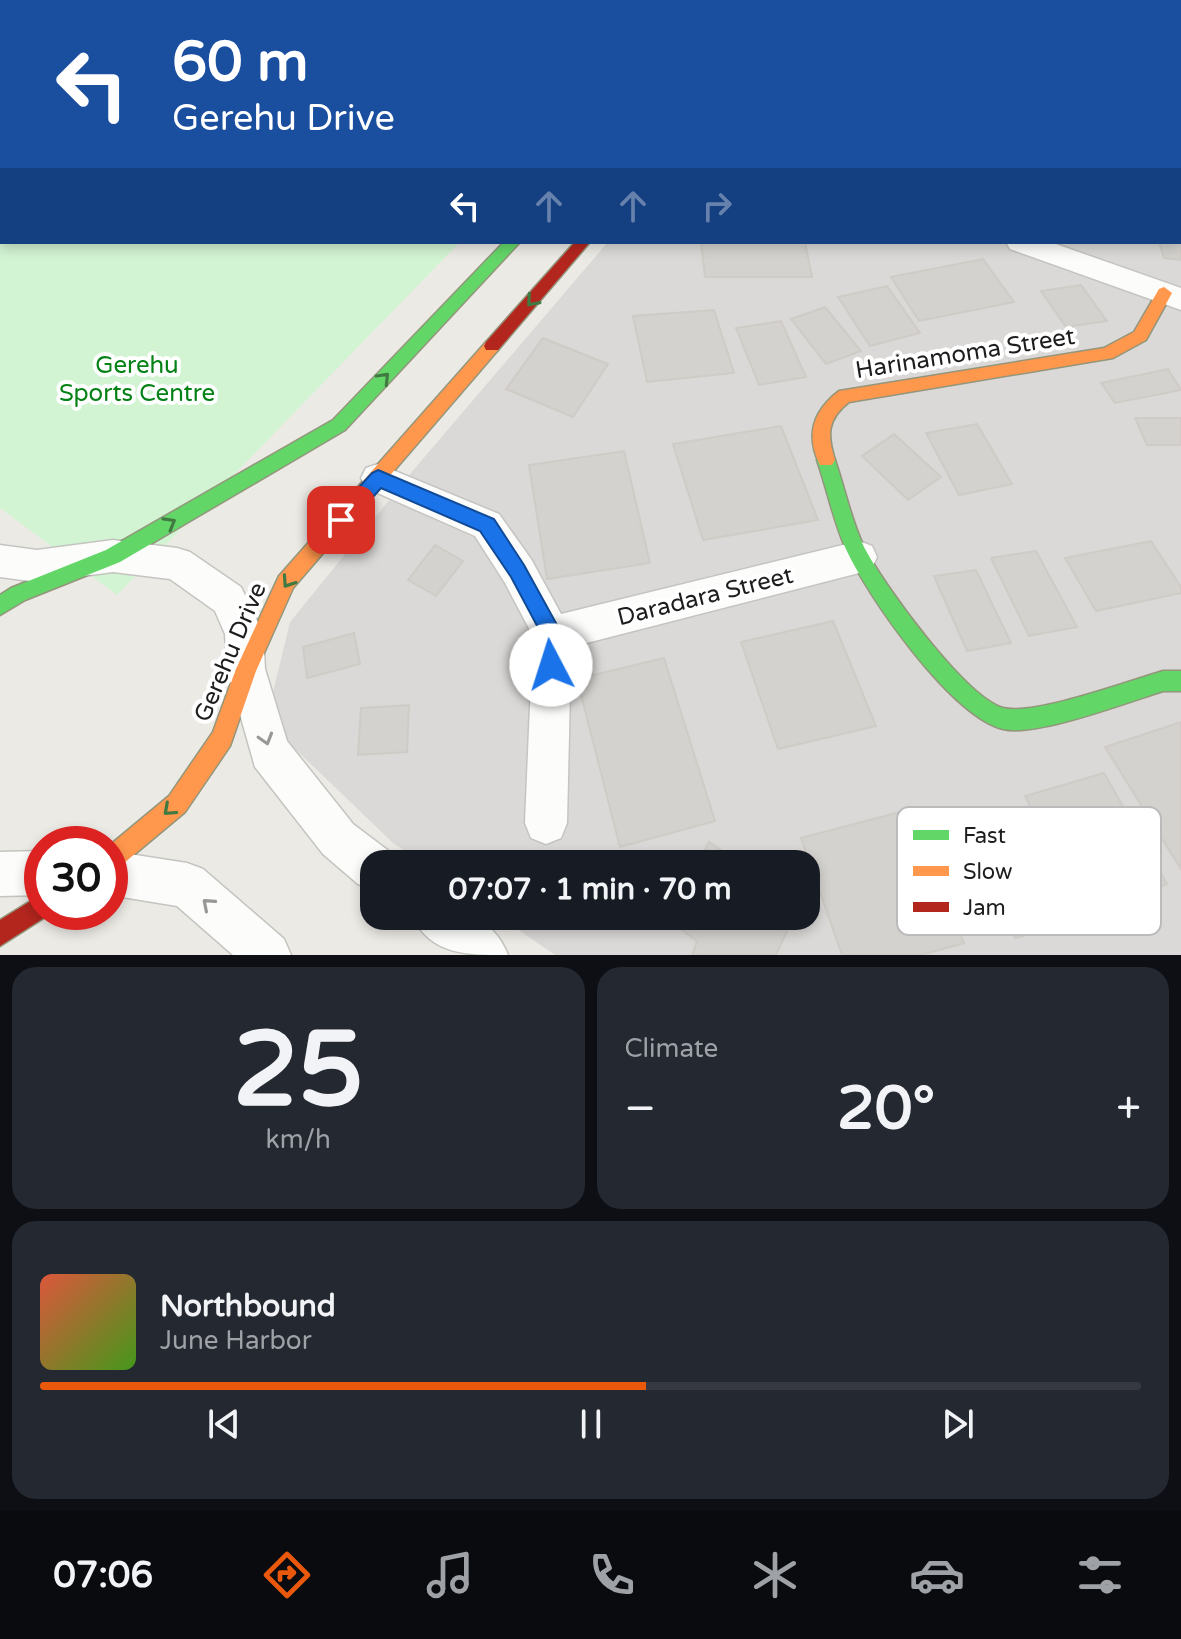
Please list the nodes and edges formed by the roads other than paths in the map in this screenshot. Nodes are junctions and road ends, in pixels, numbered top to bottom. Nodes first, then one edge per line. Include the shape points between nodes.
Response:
1 (511, 244) edge
2 (584, 244) edge
3 (1026, 244) edge
4 (1172, 296) edge
5 (378, 478) junction
6 (113, 556) junction
7 (859, 557) junction
8 (0, 561) edge
9 (0, 606) edge
10 (552, 634) junction
11 (246, 669) junction
12 (1181, 681) edge
13 (546, 823) dead end
14 (128, 845) edge
15 (360, 857) edge
16 (24, 873) edge
17 (0, 874) edge
18 (128, 876) edge
19 (24, 918) edge
20 (453, 930) edge
21 (0, 934) edge
22 (268, 955) edge
23 (485, 955) edge

6 -> 1 street via 339,425
2 -> 5 street, Gerehu Drive
3 - 4 street
4 - 7 street, Harinamoma Street via 1140,336 1107,354 845,396 830,406 818,436
5 - 10 street via 487,525
5 -> 11 street, Gerehu Drive via 286,582
6 - 8 street via 37,566
6 - 9 street
6 - 11 street via 177,564 228,599 244,633
7 - 10 street, Daradara Street
7 - 12 street, Harinamoma Street via 939,669 965,696 1003,719
10 - 13 street
11 -> 14 street, Gerehu Drive via 222,738 177,804
11 -> 15 street via 270,752 338,839
16 - 17 street
22 -> 18 street via 187,885
19 - 21 street
20 - 23 street

